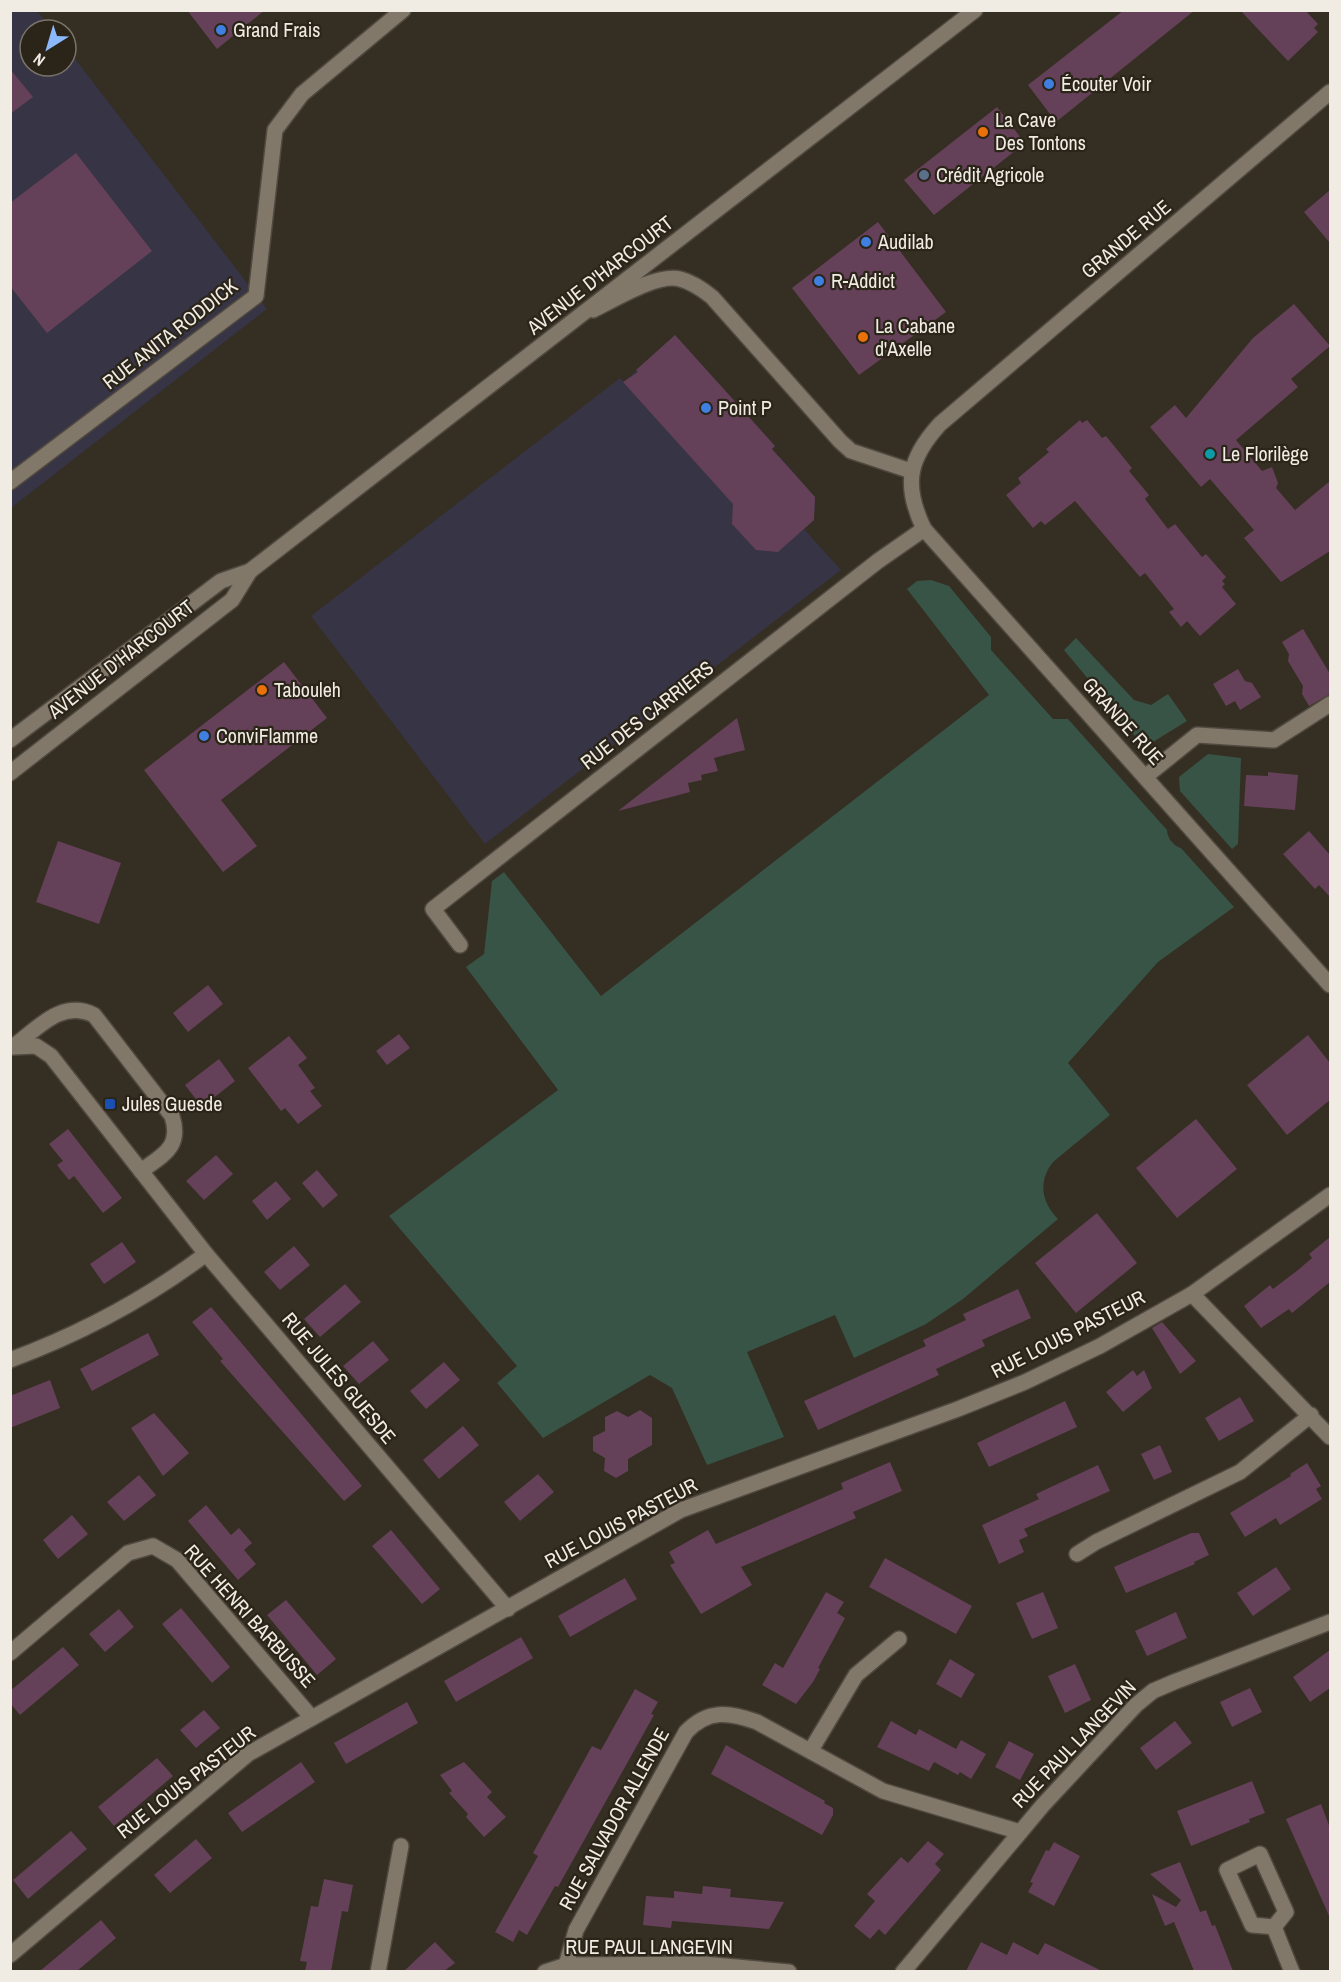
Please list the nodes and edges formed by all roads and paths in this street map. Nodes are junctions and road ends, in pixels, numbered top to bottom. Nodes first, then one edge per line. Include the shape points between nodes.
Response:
1 (403, 10) edge
2 (975, 10) edge
3 (1329, 94) edge
4 (586, 313) junction
5 (911, 471) junction
6 (10, 482) edge
7 (924, 529) junction
8 (250, 571) junction
9 (1330, 704) edge
10 (10, 740) edge
11 (10, 773) edge
12 (1145, 777) junction
13 (460, 945) dead end
14 (1330, 985) edge
15 (12, 1048) edge
16 (141, 1171) junction
17 (1330, 1195) edge
18 (206, 1254) junction
19 (1192, 1294) junction
20 (10, 1360) edge
21 (1311, 1415) junction
22 (1330, 1437) edge
23 (1077, 1554) dead end
24 (508, 1609) junction
25 (1330, 1622) edge
26 (899, 1639) dead end
27 (10, 1653) edge
28 (312, 1718) junction
29 (811, 1750) junction
30 (1020, 1832) junction
31 (401, 1846) dead end
32 (1274, 1928) junction
33 (10, 1955) edge
34 (566, 1965) junction
35 (702, 1968) edge
36 (378, 1971) edge
37 (545, 1971) edge
38 (789, 1971) edge
39 (903, 1971) edge
40 (1292, 1971) edge

1 - 6 street, RUE ANITA RODDICK via 302,94 275,130 256,296
2 - 4 street, AVENUE D'HARCOURT
3 - 5 street, GRANDE RUE via 940,424 924,441
4 - 5 street via 652,282 677,278 695,285 712,297 851,451
4 - 8 street, AVENUE D'HARCOURT
5 - 7 street, GRANDE RUE via 912,500
7 - 12 street, GRANDE RUE
7 - 13 street, RUE DES CARRIERS via 434,909
8 - 10 street, AVENUE D'HARCOURT via 220,581
8 - 11 street, AVENUE D'HARCOURT via 232,600
9 - 12 street via 1274,740 1197,735
12 - 14 street, GRANDE RUE
15 - 16 street, RUE JULES GUESDE via 36,1046 51,1056
15 - 16 street, RUE JULES GUESDE via 57,1013 82,1009 93,1015 172,1116 176,1128 167,1152
16 - 18 street, RUE JULES GUESDE
17 - 19 street, RUE LOUIS PASTEUR
18 - 20 street via 141,1298 57,1343
18 - 24 street, RUE JULES GUESDE
19 - 21 street
19 - 24 street, RUE LOUIS PASTEUR via 1100,1346 1025,1382 681,1510
21 - 22 street
21 - 23 street via 1240,1472
24 - 28 street, RUE LOUIS PASTEUR
25 - 30 street, RUE PAUL LANGEVIN via 1153,1691 1090,1752
26 - 29 street via 856,1675
27 - 28 street, RUE HENRI BARBUSSE via 128,1553 153,1546 177,1560
28 - 33 street, RUE LOUIS PASTEUR via 248,1754
29 - 30 street, RUE SALVADOR ALLENDE via 883,1791
29 - 34 street, RUE SALVADOR ALLENDE via 735,1714 720,1713 696,1722 686,1732 576,1930
30 - 39 street, RUE PAUL LANGEVIN
31 - 36 street
32 - 32 street via 1286,1912 1260,1854 1227,1870 1252,1925
32 - 40 street
34 - 35 street, RUE PAUL LANGEVIN
34 - 37 street, RUE PAUL LANGEVIN
35 - 38 street, RUE PAUL LANGEVIN

